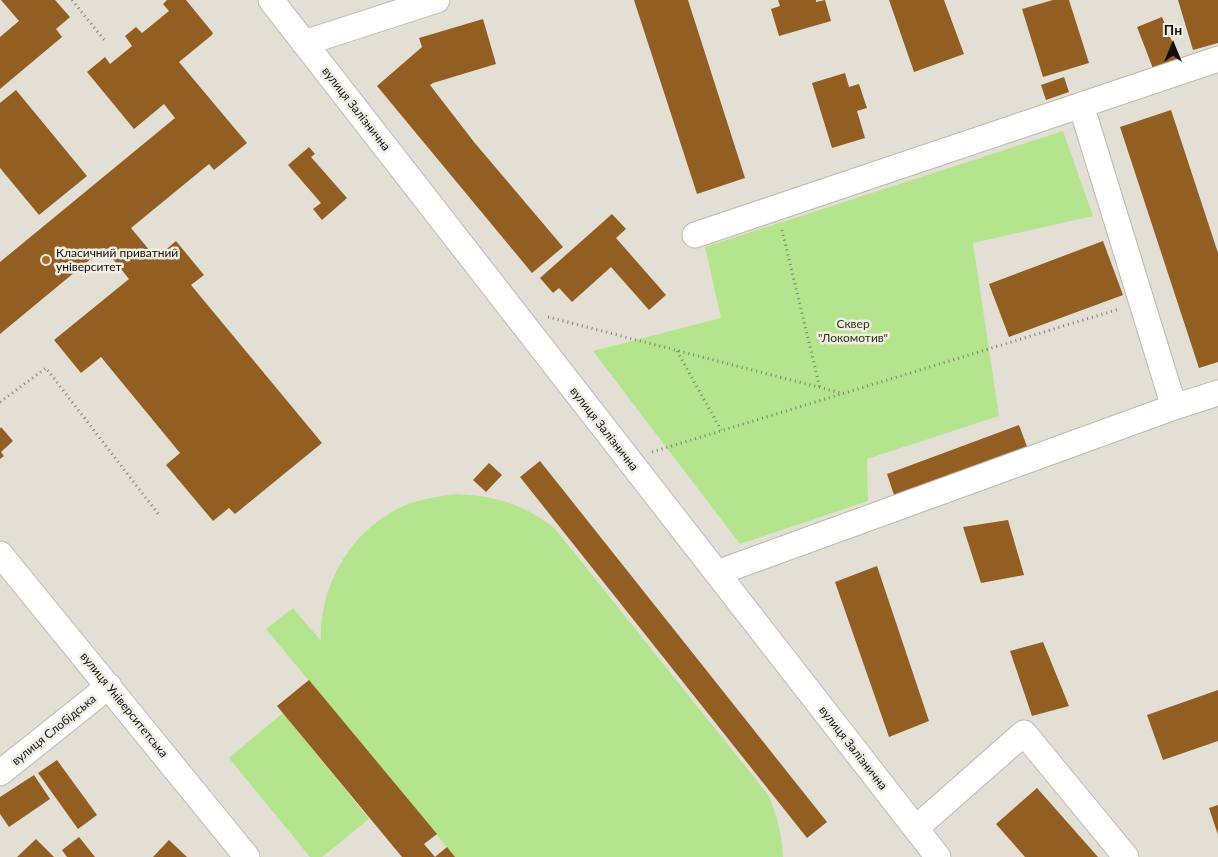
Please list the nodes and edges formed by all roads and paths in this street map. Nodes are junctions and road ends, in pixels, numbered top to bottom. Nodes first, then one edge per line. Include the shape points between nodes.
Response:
1 (72, 0) edge
2 (271, 0) edge
3 (437, 0) edge
4 (105, 41) dead end
5 (304, 43) junction
6 (1218, 59) edge
7 (1082, 105) junction
8 (777, 207) junction
9 (696, 235) dead end
10 (1142, 302) junction
11 (544, 316) dead end
12 (677, 350) junction
13 (820, 388) junction
14 (1218, 393) edge
15 (842, 394) junction
16 (0, 402) edge
17 (1174, 407) junction
18 (721, 430) junction
19 (651, 452) dead end
20 (159, 515) dead end
21 (0, 554) edge
22 (717, 573) junction
23 (109, 686) junction
24 (0, 773) edge
25 (916, 828) junction
26 (247, 857) edge
27 (938, 857) edge
28 (1126, 857) edge

1 - 4 path
2 - 5 street, вулиця Залізнична
3 - 5 street
5 - 22 street, вулиця Залізнична
6 - 7 street
7 - 8 street
7 - 10 street
8 - 9 street
8 - 13 path
10 - 15 path
10 - 17 street
11 - 12 path
12 - 13 path
12 - 18 path
13 - 15 path
14 - 17 street
15 - 18 path
16 - 20 path via 46,368
17 - 22 street
18 - 19 path
21 - 23 street, вулиця Університетська
22 - 25 street, вулиця Залізнична
23 - 24 street, вулиця Слобідська
23 - 26 street, вулиця Університетська
25 - 27 street, вулиця Залізнична
25 - 28 street via 1024,733

